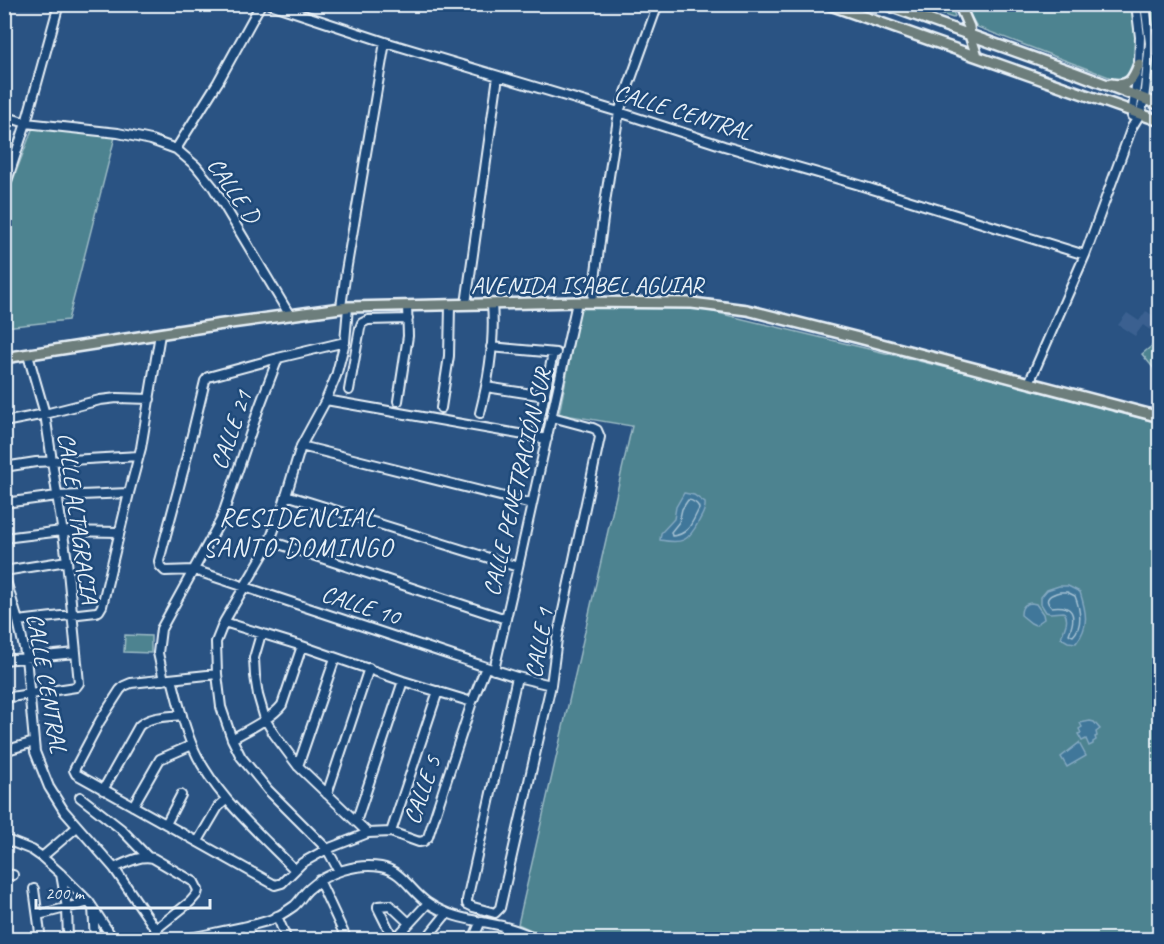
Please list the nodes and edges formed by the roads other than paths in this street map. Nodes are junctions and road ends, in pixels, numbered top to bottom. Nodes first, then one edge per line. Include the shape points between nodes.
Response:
1 (59, 4) edge
2 (261, 4) edge
3 (270, 4) edge
4 (658, 4) edge
5 (827, 4) edge
6 (878, 4) edge
7 (884, 4) edge
8 (959, 4) edge
9 (1136, 4) edge
10 (1145, 4) edge
11 (868, 19) junction
12 (970, 35) junction
13 (385, 42) junction
14 (953, 47) junction
15 (977, 56) junction
16 (1138, 64) junction
17 (498, 76) junction
18 (1096, 82) junction
19 (1139, 98) junction
20 (1160, 105) edge
21 (619, 112) junction
22 (1136, 113) junction
23 (4, 116) edge
24 (1160, 121) edge
25 (27, 123) junction
26 (176, 149) junction
27 (4, 190) edge
28 (1085, 255) junction
29 (577, 302) junction
30 (592, 302) junction
31 (466, 304) junction
32 (492, 304) junction
33 (450, 305) junction
34 (407, 306) junction
35 (344, 307) junction
36 (290, 314) junction
37 (408, 319) junction
38 (160, 334) junction
39 (345, 342) junction
40 (491, 347) junction
41 (553, 353) junction
42 (28, 355) junction
43 (565, 355) junction
44 (278, 357) junction
45 (4, 358) edge
46 (1029, 383) junction
47 (486, 387) junction
48 (349, 390) dead end
49 (545, 396) junction
50 (150, 399) junction
51 (326, 400) junction
52 (398, 401) dead end
53 (441, 408) dead end
54 (480, 413) dead end
55 (45, 414) junction
56 (552, 417) junction
57 (1160, 417) edge
58 (4, 422) edge
59 (538, 427) dead end
60 (547, 439) junction
61 (301, 446) junction
62 (139, 456) junction
63 (51, 461) junction
64 (4, 467) edge
65 (129, 493) junction
66 (286, 495) junction
67 (57, 496) junction
68 (4, 503) edge
69 (532, 504) junction
70 (62, 531) junction
71 (119, 532) junction
72 (4, 538) edge
73 (270, 541) junction
74 (67, 561) junction
75 (518, 567) junction
76 (194, 570) junction
77 (4, 573) edge
78 (244, 587) junction
79 (71, 614) junction
80 (506, 619) junction
81 (18, 621) junction
82 (224, 622) junction
83 (261, 634) junction
84 (302, 646) junction
85 (75, 653) junction
86 (26, 657) junction
87 (335, 657) junction
88 (4, 660) edge
89 (369, 668) junction
90 (490, 669) junction
91 (217, 674) junction
92 (517, 677) junction
93 (168, 679) junction
94 (403, 681) junction
95 (551, 685) junction
96 (438, 691) junction
97 (30, 694) junction
98 (4, 698) edge
99 (472, 702) junction
100 (182, 715) junction
101 (265, 719) junction
102 (232, 739) junction
103 (34, 742) junction
104 (192, 746) junction
105 (4, 751) edge
106 (298, 766) junction
107 (103, 790) junction
108 (181, 795) dead end
109 (327, 795) junction
110 (80, 797) dead end
111 (226, 800) junction
112 (133, 806) junction
113 (356, 822) junction
114 (166, 824) junction
115 (77, 826) junction
116 (391, 832) junction
117 (368, 833) junction
118 (4, 839) edge
119 (198, 841) junction
120 (327, 849) junction
121 (147, 856) junction
122 (42, 857) junction
123 (114, 868) junction
124 (295, 870) junction
125 (339, 871) junction
126 (62, 874) junction
127 (320, 880) junction
128 (34, 889) dead end
129 (428, 903) junction
130 (91, 905) junction
131 (67, 908) junction
132 (447, 913) junction
133 (38, 915) junction
134 (277, 916) junction
135 (409, 923) junction
136 (480, 923) junction
137 (250, 925) junction
138 (506, 927) junction
139 (156, 929) junction
140 (198, 938) edge
141 (41, 939) edge
142 (68, 939) edge
143 (94, 939) edge
144 (114, 939) edge
145 (163, 939) edge
146 (180, 939) edge
147 (252, 939) edge
148 (287, 939) edge
149 (347, 939) edge
150 (394, 939) edge
151 (425, 939) edge
152 (473, 939) edge
153 (502, 939) edge
154 (541, 939) edge

1 - 25 street
2 - 26 street
3 - 13 street, CALLE CENTRAL
4 - 21 street
5 - 11 main road
6 - 11 main road via 878,18
7 - 12 main road
8 - 12 main road
9 - 16 street
10 - 19 street via 1150,43
11 - 14 main road
12 - 14 main road
12 - 15 main road
12 - 18 main road
13 - 17 street, CALLE CENTRAL
13 - 35 street via 346,271
14 - 15 main road
15 - 22 main road
16 - 18 main road via 1126,84
16 - 19 street
17 - 21 street, CALLE CENTRAL
17 - 31 street
18 - 19 main road
19 - 20 main road
19 - 22 street
21 - 28 street, CALLE CENTRAL
21 - 30 street
22 - 24 main road
22 - 28 street
23 - 25 street, CALLE D
25 - 26 street, CALLE D via 118,133
25 - 27 street
26 - 36 street, CALLE D via 213,187
28 - 46 street
29 - 30 main road, AVENIDA ISABEL AGUIAR
29 - 32 main road, AVENIDA ISABEL AGUIAR
29 - 43 street, CALLE PENETRACIÓN SUR
30 - 46 main road, AVENIDA ISABEL AGUIAR via 692,303 747,310
31 - 32 main road, AVENIDA ISABEL AGUIAR
31 - 33 main road, AVENIDA ISABEL AGUIAR
32 - 40 street
33 - 34 main road, AVENIDA ISABEL AGUIAR
33 - 53 street via 449,356
34 - 35 main road, AVENIDA ISABEL AGUIAR
34 - 37 street
35 - 36 main road, AVENIDA ISABEL AGUIAR
35 - 39 street
36 - 38 main road, AVENIDA ISABEL AGUIAR
37 - 48 street via 362,323
37 - 52 street
38 - 42 main road, AVENIDA ISABEL AGUIAR
38 - 50 street
39 - 44 street
39 - 51 street
40 - 41 street
40 - 47 street
41 - 43 street
41 - 49 street
42 - 45 main road, AVENIDA ISABEL AGUIAR
42 - 55 street, CALLE ALTAGRACIA
43 - 56 street, CALLE PENETRACIÓN SUR
44 - 76 street, CALLE 21 via 221,520
44 - 76 street, CALLE 10 via 205,381 159,561 165,572
46 - 57 main road, AVENIDA ISABEL AGUIAR
47 - 49 street
47 - 54 street
49 - 59 street
50 - 55 street via 100,400
50 - 62 street
51 - 60 street
51 - 61 street
55 - 58 street
55 - 63 street, CALLE ALTAGRACIA
56 - 60 street, CALLE PENETRACIÓN SUR
56 - 95 street, CALLE 1 via 593,428 600,437 557,639
60 - 69 street, CALLE PENETRACIÓN SUR
61 - 66 street
61 - 69 street
62 - 63 street
62 - 65 street
63 - 64 street
63 - 67 street, CALLE ALTAGRACIA
65 - 67 street
65 - 71 street
66 - 73 street
66 - 75 street
67 - 68 street
67 - 70 street, CALLE ALTAGRACIA
69 - 75 street, CALLE PENETRACIÓN SUR
70 - 71 street
70 - 72 street
70 - 74 street, CALLE ALTAGRACIA
71 - 79 street via 102,606 99,610
73 - 78 street
73 - 80 street
74 - 77 street
74 - 79 street, CALLE ALTAGRACIA
75 - 80 street, CALLE PENETRACIÓN SUR
76 - 78 street, CALLE 10
76 - 93 street, CALLE 21 via 161,629 158,653
77 - 81 street, CALLE CENTRAL
78 - 82 street
78 - 90 street, CALLE 10
79 - 81 street
79 - 85 street, CALLE ALTAGRACIA
80 - 90 street, CALLE PENETRACIÓN SUR
81 - 86 street, CALLE CENTRAL
82 - 83 street
82 - 91 street via 216,642
83 - 84 street
83 - 101 street via 254,658
84 - 87 street
84 - 101 street via 282,705
85 - 86 street
85 - 97 street, CALLE ALTAGRACIA via 79,683 76,687
86 - 88 street
86 - 97 street, CALLE CENTRAL
87 - 89 street
87 - 106 street
89 - 94 street
89 - 109 street
90 - 92 street, CALLE 10
90 - 99 street, CALLE 5
91 - 93 street
91 - 102 street via 221,707
92 - 95 street, CALLE 10
92 - 95 street, CALLE 1 via 467,904 495,913 500,908
93 - 100 street, CALLE 21
93 - 107 street via 124,686 74,768 76,774
94 - 96 street
94 - 113 street
96 - 99 street
96 - 116 street
97 - 98 street
97 - 103 street, CALLE CENTRAL
99 - 116 street, CALLE 5 via 428,837 419,842
100 - 104 street, CALLE 21
100 - 107 street via 143,722
101 - 102 street
101 - 106 street
102 - 120 street via 241,757 268,790
103 - 105 street
103 - 115 street, CALLE CENTRAL via 48,787
104 - 111 street, CALLE 21
104 - 112 street via 160,759
106 - 109 street
107 - 112 street
108 - 114 street
109 - 113 street
110 - 121 street via 121,829
111 - 119 street
111 - 124 street, CALLE 21
112 - 114 street
113 - 117 street
114 - 119 street
115 - 122 street
115 - 123 street, CALLE CENTRAL
116 - 117 street, CALLE 5
117 - 120 street, CALLE 5
118 - 122 street
119 - 124 street, CALLE 5 via 275,885
120 - 124 street, CALLE 5
120 - 125 street
121 - 123 street
121 - 139 street via 194,882 198,890 190,902
122 - 126 street
123 - 139 street, CALLE CENTRAL
125 - 127 street
125 - 129 street via 360,866 388,869
126 - 130 street
126 - 131 street
127 - 134 street via 295,905
127 - 149 street
128 - 133 street
129 - 132 street
129 - 135 street
130 - 131 street
130 - 143 street
130 - 144 street
131 - 133 street
131 - 142 street
132 - 136 street
132 - 151 street
133 - 141 street
134 - 137 street
134 - 148 street
135 - 150 street
135 - 150 street via 390,905 378,906
136 - 138 street
136 - 152 street
137 - 140 street
137 - 147 street
138 - 153 street
138 - 154 street
139 - 145 street, CALLE CENTRAL
140 - 146 street

